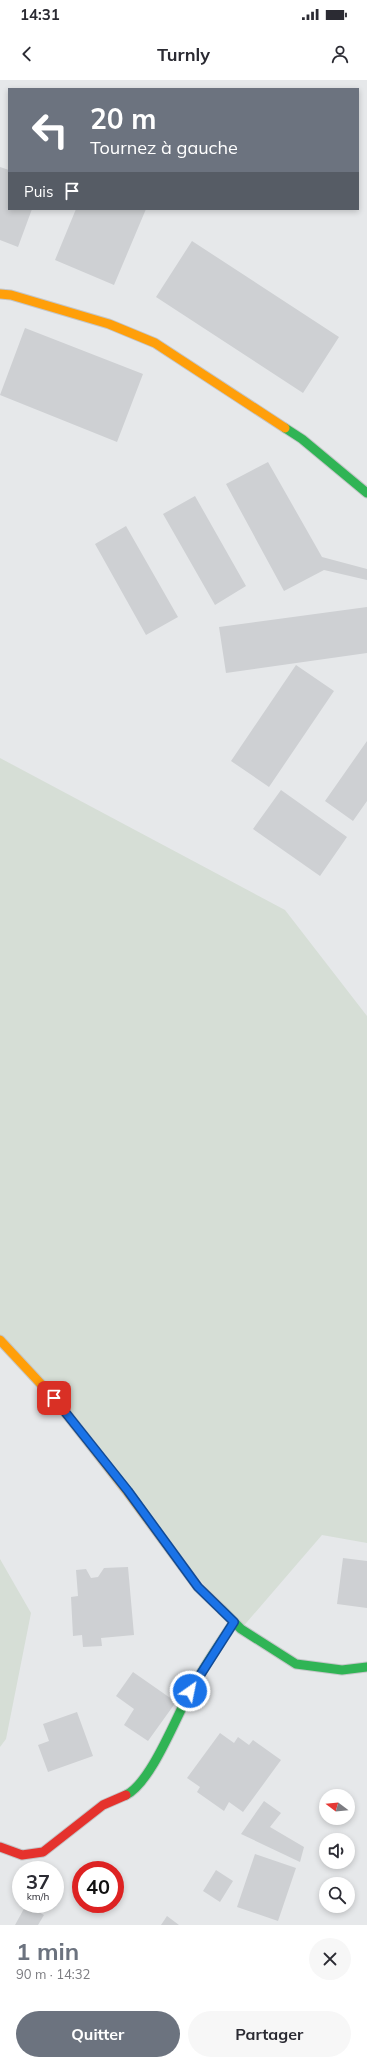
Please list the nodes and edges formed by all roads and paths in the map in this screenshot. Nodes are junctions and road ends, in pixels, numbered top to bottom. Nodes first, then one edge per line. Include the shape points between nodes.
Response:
1 (0, 294) edge
2 (367, 493) edge
3 (0, 1340) edge
4 (234, 1622) junction
5 (367, 1667) edge
6 (0, 1847) edge

1 - 2 street via 109,324 155,343 302,439
3 - 4 street via 54,1398 128,1491 198,1587
4 - 5 street via 296,1664 342,1670
4 - 6 street via 190,1691 152,1766 134,1791 102,1805 43,1852 22,1855

